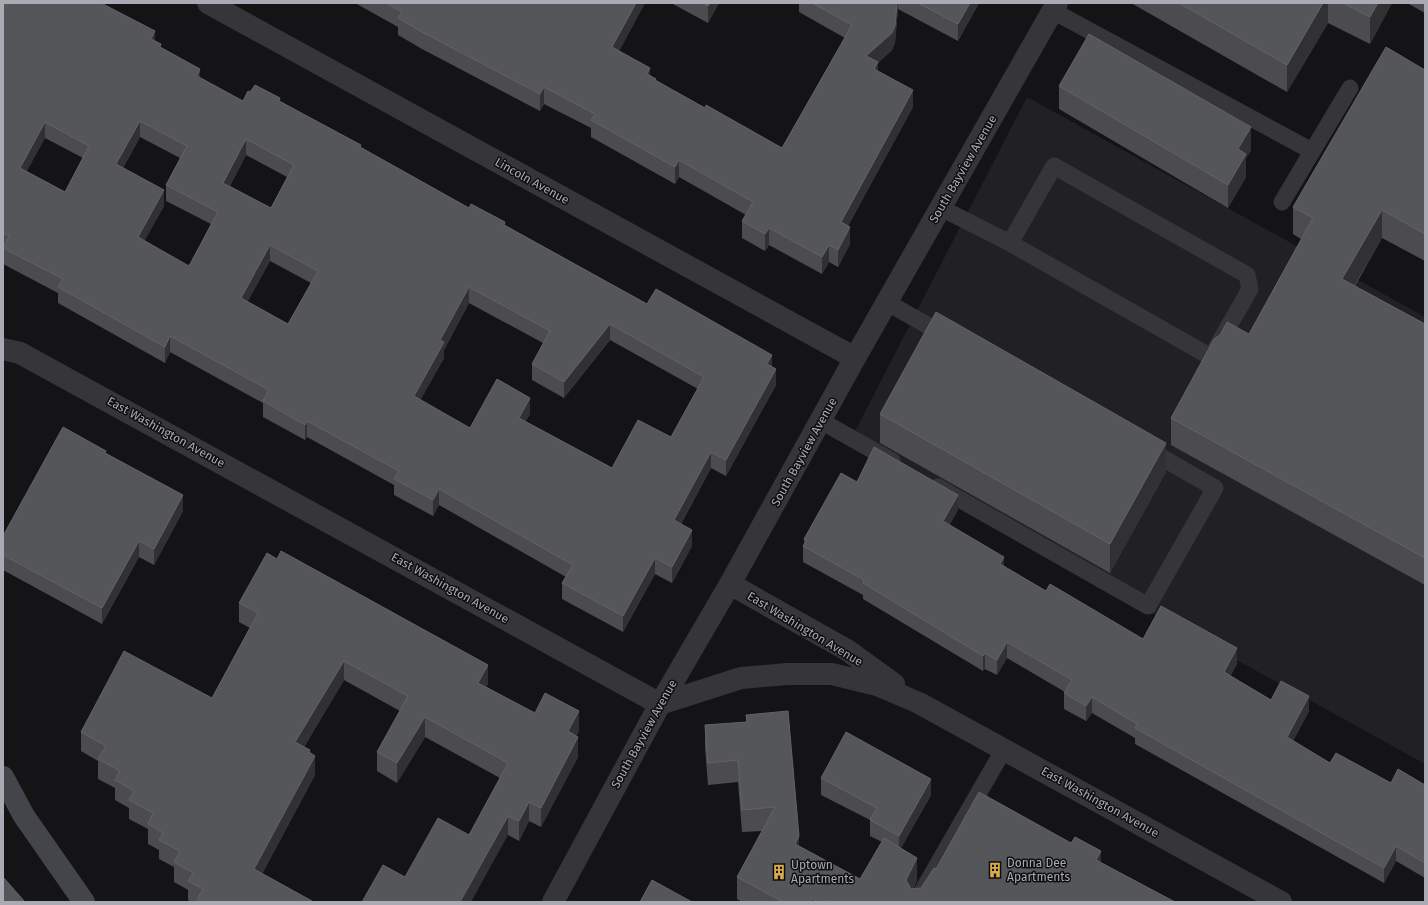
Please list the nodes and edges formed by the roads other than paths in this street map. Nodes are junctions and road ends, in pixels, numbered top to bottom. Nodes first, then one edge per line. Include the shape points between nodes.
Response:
1 (208, 3) edge
2 (1055, 7) edge
3 (1350, 88) dead end
4 (1312, 150) junction
5 (1282, 202) dead end
6 (940, 208) junction
7 (1010, 243) junction
8 (888, 303) junction
9 (962, 345) edge
10 (3, 349) edge
11 (855, 358) junction
12 (821, 421) junction
13 (1133, 441) edge
14 (903, 468) edge
15 (923, 479) edge
16 (730, 584) junction
17 (919, 703) junction
18 (660, 704) junction
19 (1004, 750) junction
20 (3, 776) edge
21 (84, 902) edge
22 (553, 902) edge
23 (916, 902) edge
24 (1281, 902) edge

1 - 11 street, Lincoln Avenue
2 - 4 lane
2 - 6 street, South Bayview Avenue
3 - 4 lane
4 - 5 lane
6 - 7 lane
6 - 8 street, South Bayview Avenue
7 - 7 lane via 1054,166 1247,275 1250,289 1211,357
8 - 9 lane
8 - 11 street, South Bayview Avenue
10 - 18 street, East Washington Avenue via 20,353
11 - 12 street, South Bayview Avenue
12 - 14 lane
12 - 16 street, South Bayview Avenue
13 - 15 lane via 1215,488 1148,606
16 - 17 street, East Washington Avenue via 847,650
16 - 18 street, South Bayview Avenue
17 - 18 street, East Washington Avenue via 877,684 832,674 787,674 741,678
17 - 19 street, East Washington Avenue
18 - 22 street, South Bayview Avenue
19 - 23 lane
19 - 24 street, East Washington Avenue
20 - 21 main road via 24,816

